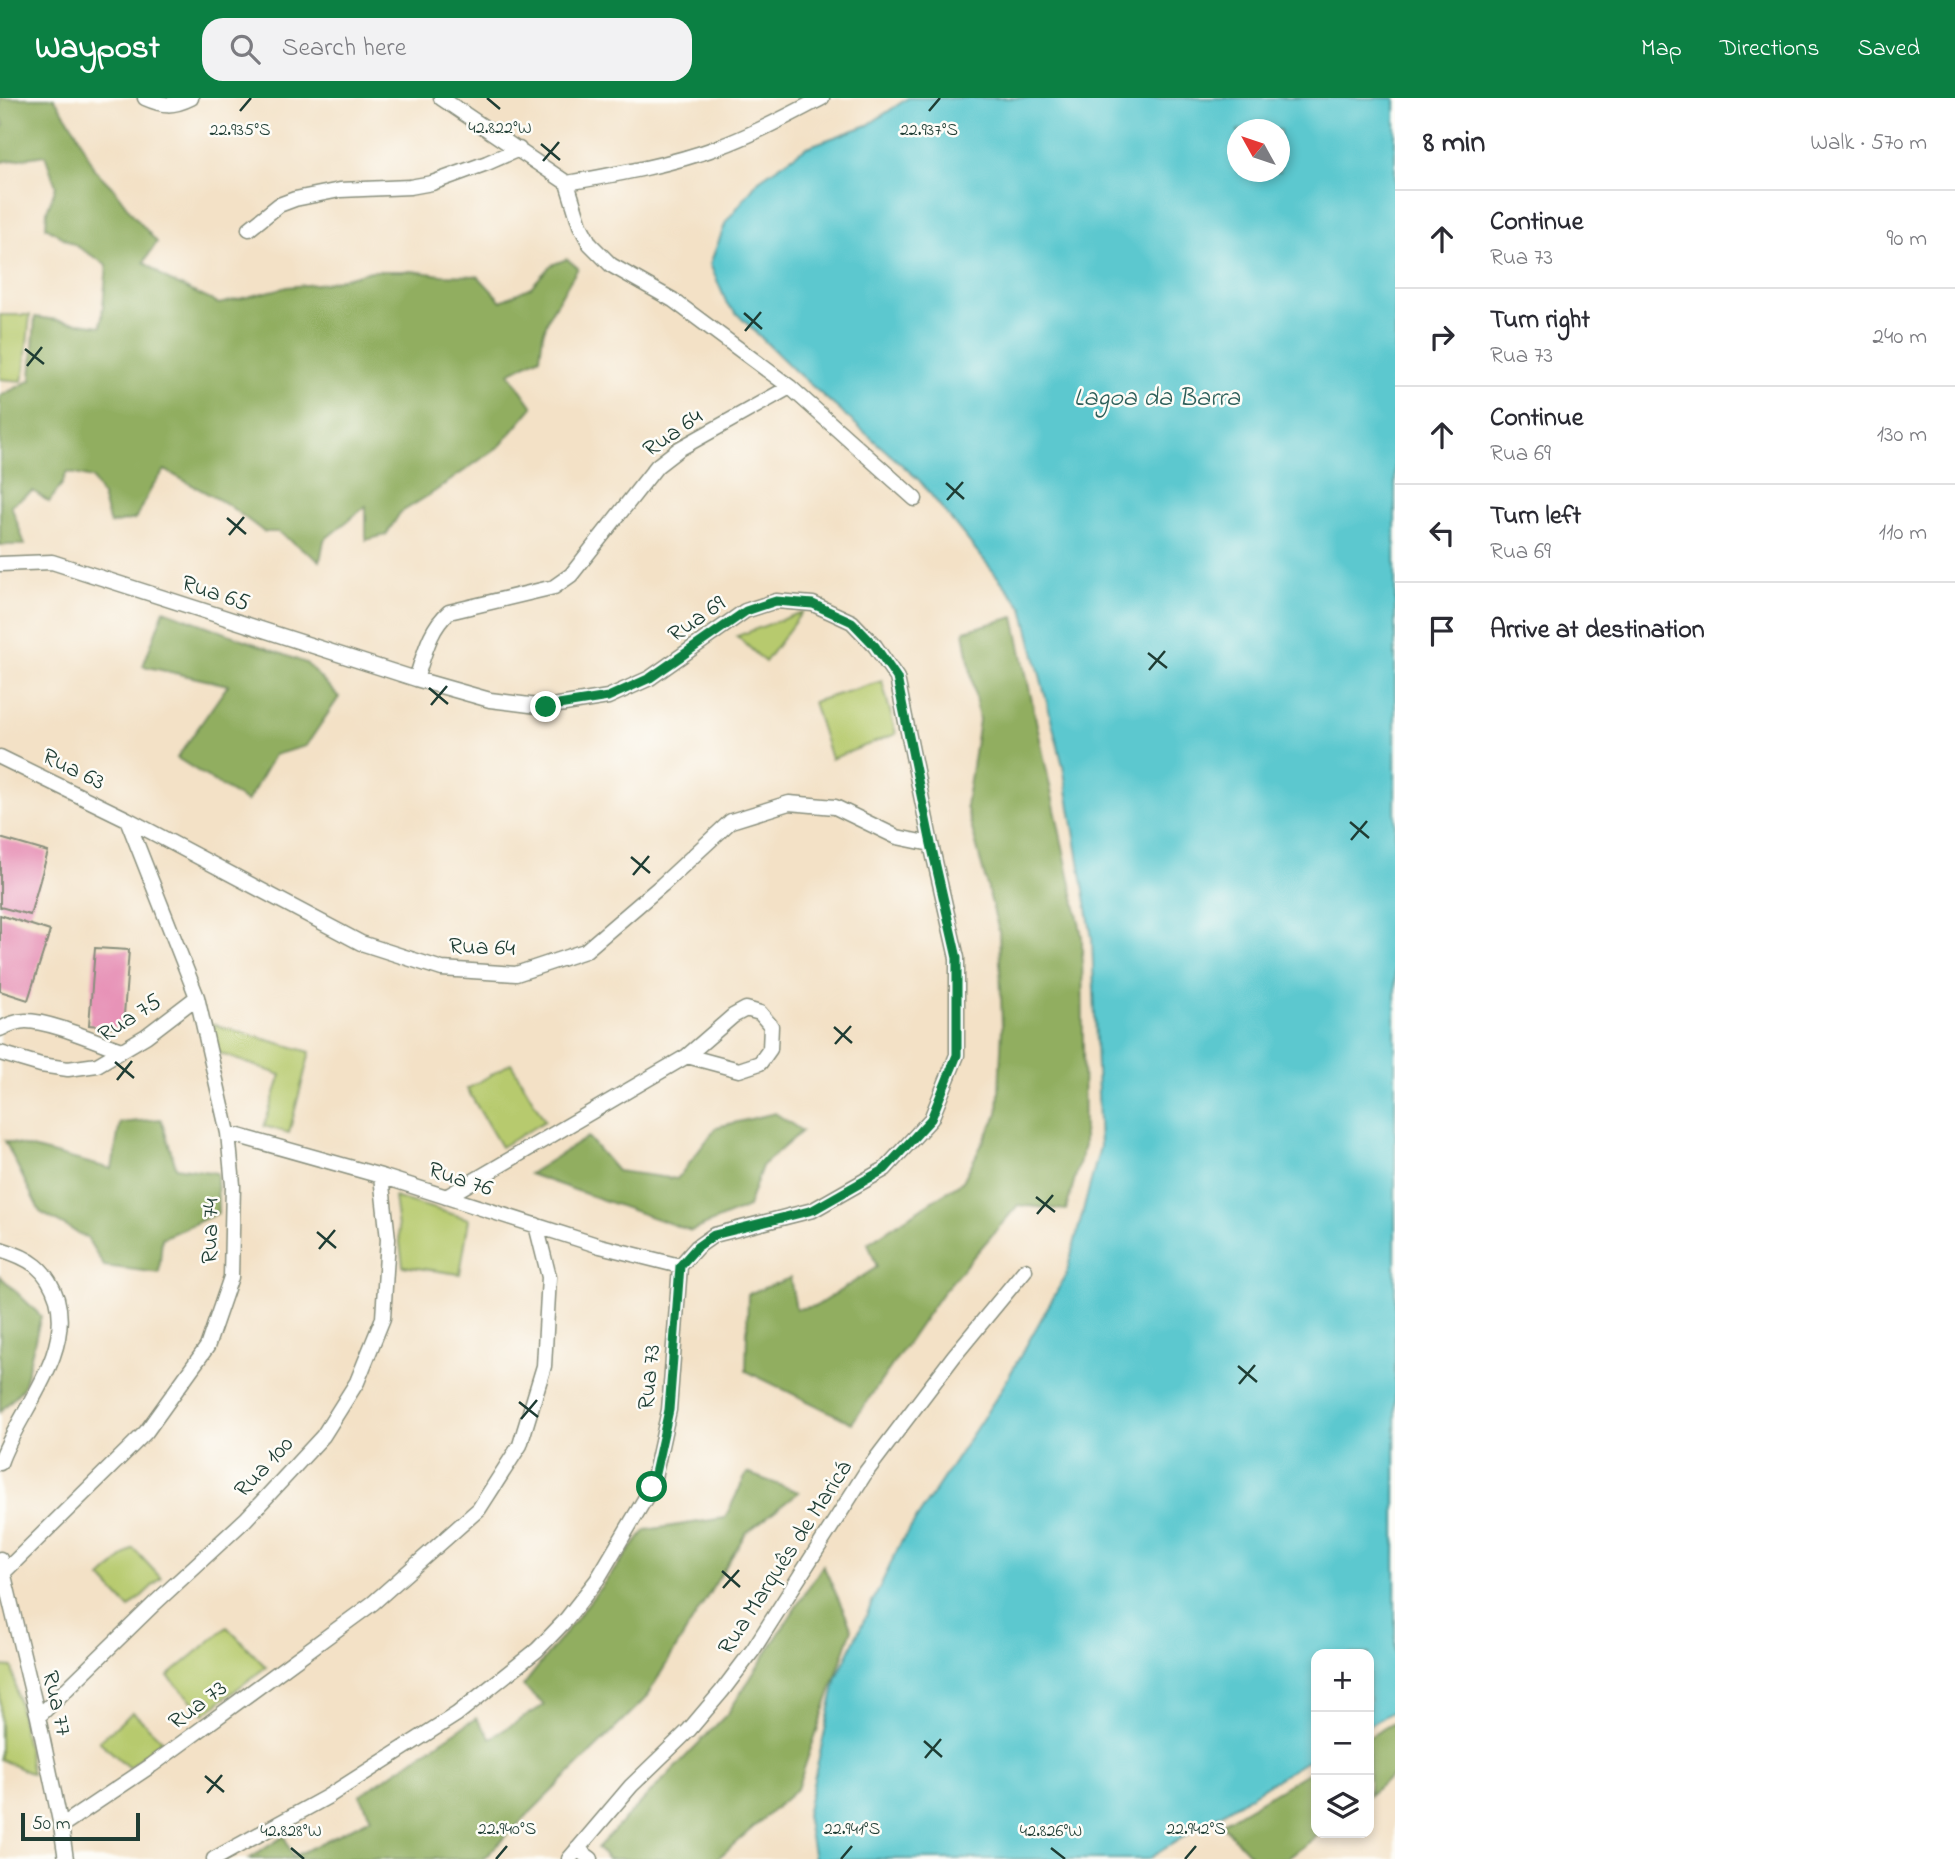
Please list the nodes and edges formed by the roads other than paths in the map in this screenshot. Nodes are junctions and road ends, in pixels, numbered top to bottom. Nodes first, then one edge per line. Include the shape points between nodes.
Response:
1 (145, 98) edge
2 (191, 98) edge
3 (441, 98) edge
4 (822, 98) edge
5 (519, 149) junction
6 (567, 183) junction
7 (249, 229) dead end
8 (790, 387) junction
9 (915, 499) dead end
10 (0, 564) edge
11 (416, 679) junction
12 (0, 757) edge
13 (127, 819) junction
14 (931, 844) junction
15 (197, 998) junction
16 (0, 1030) edge
17 (121, 1050) junction
18 (0, 1053) edge
19 (687, 1056) junction
20 (228, 1133) junction
21 (382, 1176) junction
22 (446, 1197) junction
23 (536, 1225) junction
24 (0, 1249) edge
25 (680, 1266) junction
26 (1025, 1270) dead end
27 (0, 1463) edge
28 (1, 1569) edge
29 (38, 1717) junction
30 (61, 1826) junction
31 (573, 1854) edge
32 (66, 1859) edge
33 (214, 1859) edge
34 (591, 1859) edge

1 - 2 street via 178,105
3 - 5 street
4 - 6 street via 721,147
5 - 6 street
5 - 7 street via 432,183 340,190 295,199 279,205
6 - 8 street via 590,244 611,265 673,300
8 - 9 street
8 - 11 street, Rua 64 via 657,466 571,575 554,587 449,612 432,632
10 - 11 street, Rua 65 via 52,562
11 - 14 street, Rua 69 via 490,700 546,707 608,697 650,678 746,611 776,601 813,604 852,622 897,678
12 - 13 street, Rua 63
13 - 14 street, Rua 64 via 361,943 442,969 516,974 585,951 731,821 789,803 835,807 897,837
13 - 15 street, Rua 74
14 - 25 street via 957,958 957,1055 931,1119 885,1169 813,1210 714,1235
15 - 17 street, Rua 75
15 - 20 street, Rua 74
16 - 17 street via 27,1021
17 - 18 street, Rua 75 via 97,1065 68,1069
19 - 19 street via 739,1070 760,1063 770,1049 771,1026 760,1013 746,1009
19 - 22 street
20 - 21 street, Rua 76
20 - 28 street, Rua 74 via 233,1185 231,1277 207,1347 146,1432
21 - 22 street, Rua 76
21 - 29 street, Rua 100 via 388,1239 383,1318 357,1382 323,1436 246,1519
22 - 23 street, Rua 76
23 - 25 street, Rua 76
23 - 30 street, Rua 73 via 549,1277 544,1366 520,1445 479,1509 373,1602 152,1765
24 - 27 street via 34,1263 52,1282 60,1310 56,1350
25 - 33 street, Rua 73 via 669,1410 652,1487 597,1580 564,1622 537,1650 457,1714 327,1797
26 - 31 street, Rua Marquês de Maricá via 866,1472 722,1691
28 - 29 street, Rua 77
29 - 30 street, Rua 77
30 - 32 street, Rua 77
31 - 34 street

